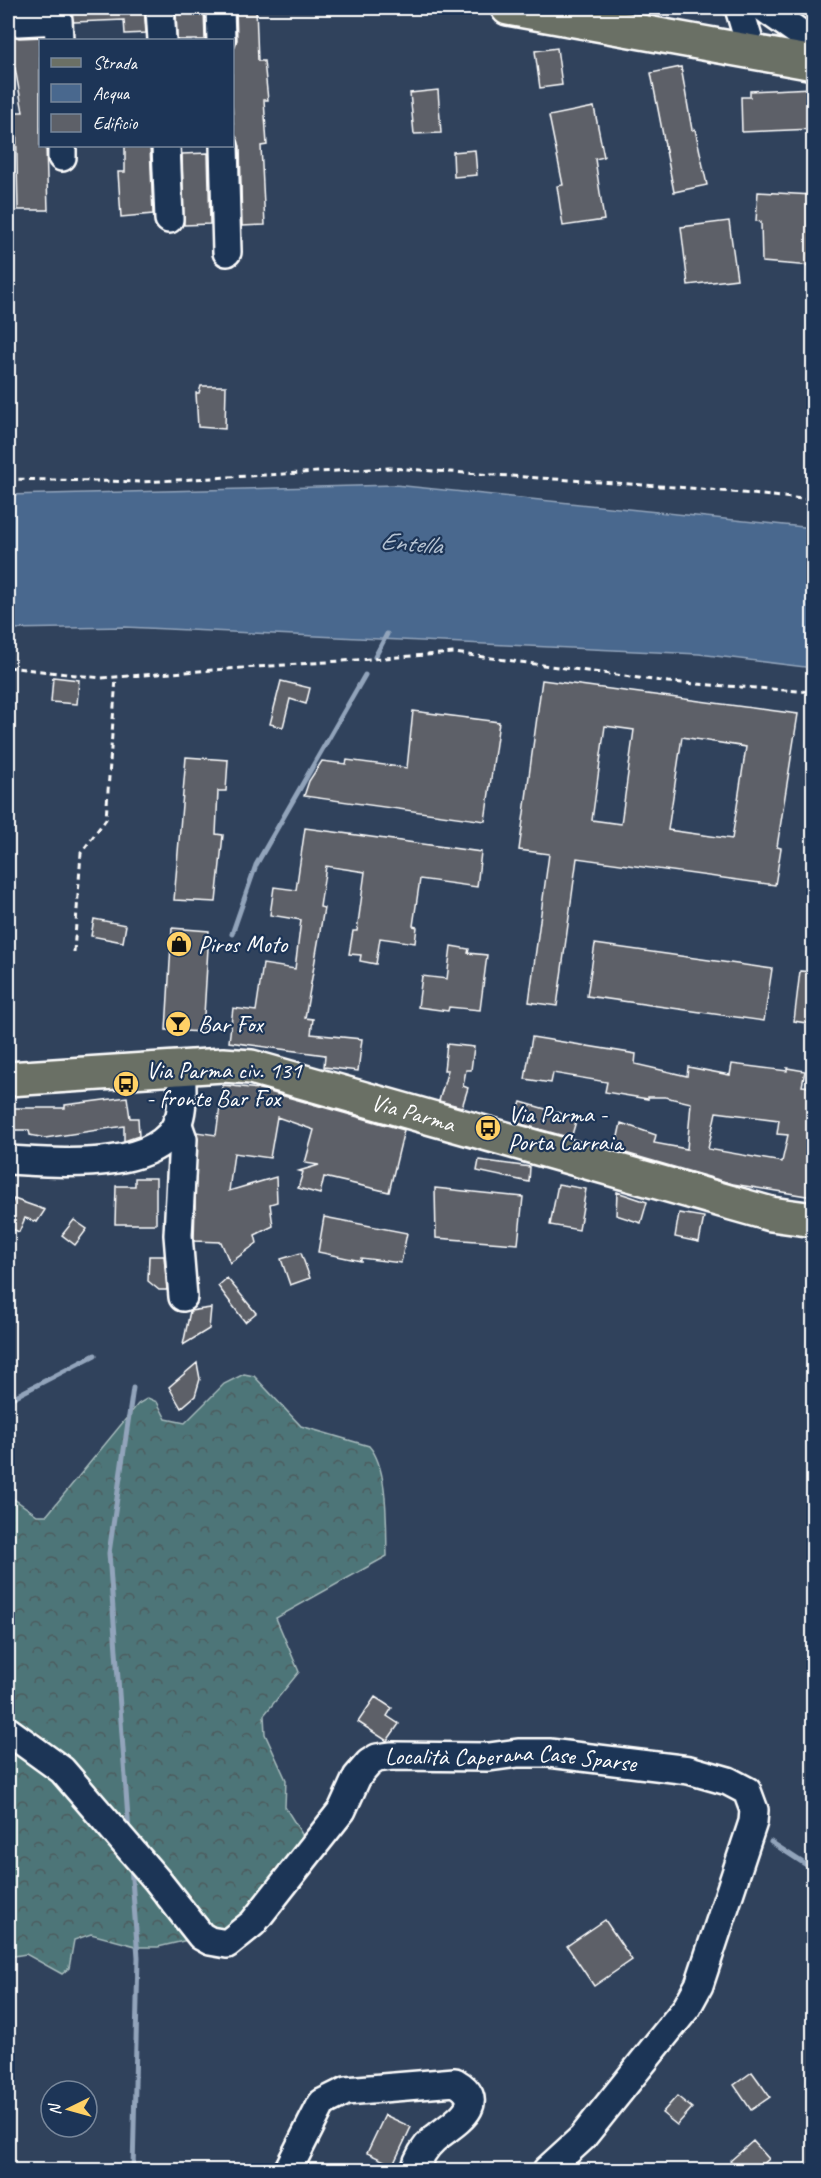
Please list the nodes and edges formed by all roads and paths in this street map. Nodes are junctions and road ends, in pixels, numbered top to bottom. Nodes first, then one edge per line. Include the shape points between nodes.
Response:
1 (18, 8) edge
2 (160, 8) edge
3 (220, 8) edge
4 (507, 8) edge
5 (739, 8) edge
6 (771, 13) edge
7 (59, 39) edge
8 (162, 39) edge
9 (221, 39) edge
10 (813, 43) edge
11 (759, 54) junction
12 (813, 63) edge
13 (166, 147) edge
14 (224, 147) edge
15 (169, 219) dead end
16 (227, 252) dead end
17 (8, 479) edge
18 (813, 500) edge
19 (8, 667) edge
20 (116, 677) junction
21 (813, 692) edge
22 (74, 952) dead end
23 (182, 1067) junction
24 (8, 1079) edge
25 (177, 1122) junction
26 (8, 1160) edge
27 (813, 1220) edge
28 (183, 1297) dead end
29 (8, 1731) edge
30 (288, 2170) edge
31 (415, 2170) edge
32 (548, 2170) edge

1 - 7 street via 18,22 58,20
2 - 8 street
3 - 9 street
4 - 11 main road
5 - 11 street via 748,38
6 - 10 street
6 - 11 street via 777,46
11 - 12 main road
13 - 15 street
14 - 16 street
17 - 18 path via 141,482 390,468
19 - 20 path
20 - 21 path via 454,653 668,682
20 - 22 path via 106,819 81,853
23 - 24 main road, Via Parma
23 - 25 street
23 - 27 main road, Via Parma via 251,1067 290,1076 760,1211
25 - 26 street via 157,1143 122,1159 90,1164
25 - 28 street via 183,1139 178,1235
29 - 32 street, Località Caperana Case Sparse via 62,1770 201,1936 227,1944 253,1923 342,1810 357,1778 377,1758 549,1754 689,1770 747,1791 754,1810 753,1822 699,1985 687,2007 582,2138
30 - 31 street via 322,2103 346,2091 455,2082 466,2091 467,2113 433,2140 418,2159

